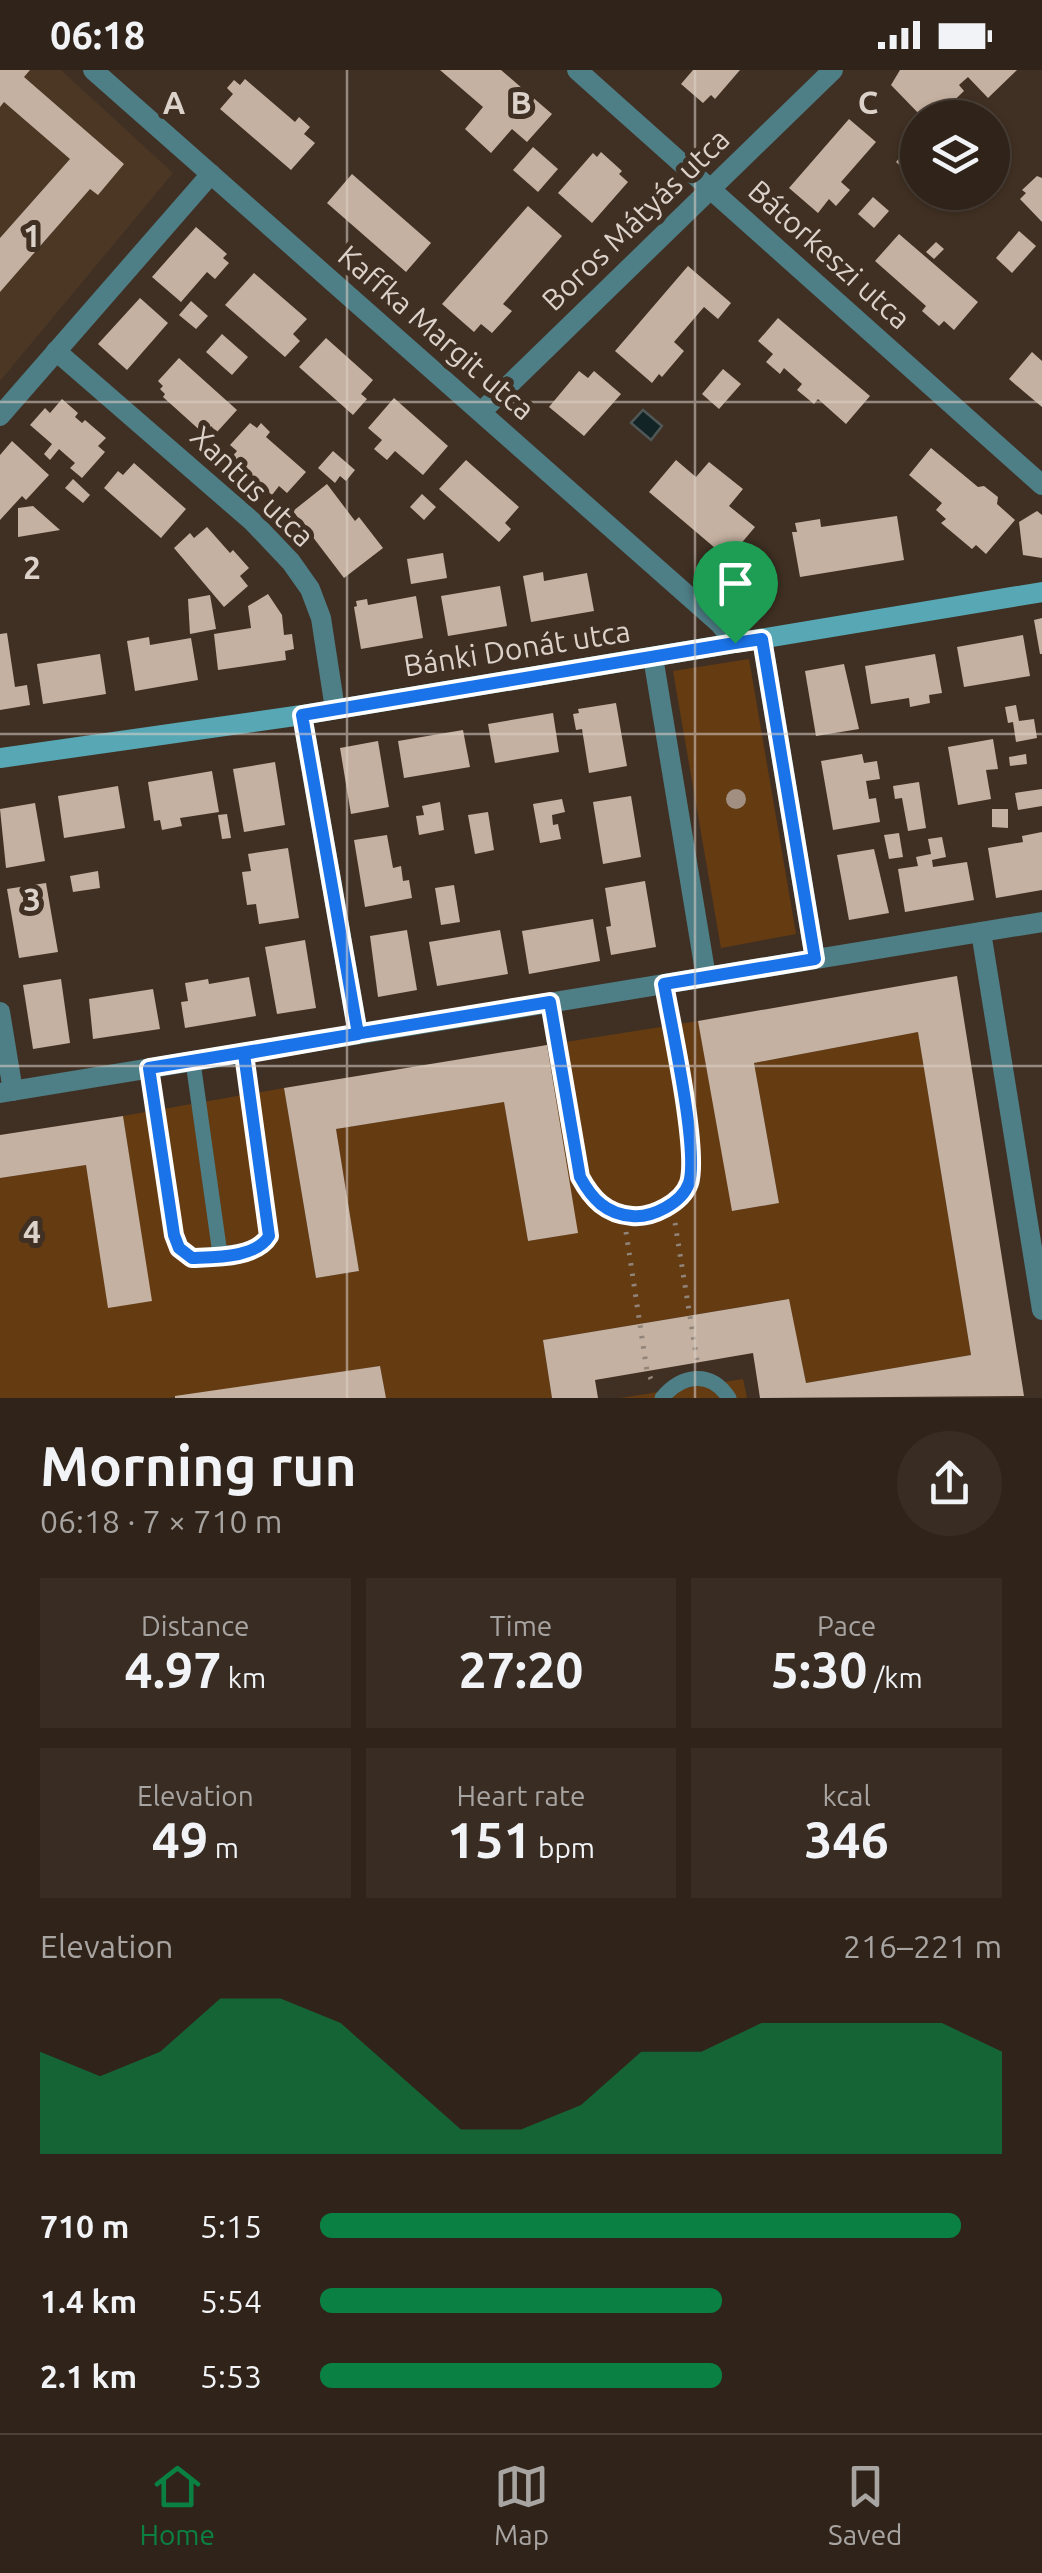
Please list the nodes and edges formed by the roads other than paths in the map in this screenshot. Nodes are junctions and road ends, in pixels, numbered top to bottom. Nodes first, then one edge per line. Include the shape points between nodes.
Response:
1 (94, 70) edge
2 (577, 70) edge
3 (833, 70) edge
4 (211, 174) junction
5 (710, 189) junction
6 (56, 352) junction
7 (480, 412) junction
8 (0, 416) edge
9 (1042, 485) edge
10 (1042, 592) edge
11 (762, 639) junction
12 (735, 643) junction
13 (652, 656) junction
14 (334, 709) junction
15 (302, 715) junction
16 (0, 758) edge
17 (1042, 922) edge
18 (982, 932) junction
19 (815, 959) junction
20 (706, 977) junction
21 (664, 984) junction
22 (550, 1002) junction
23 (0, 1012) edge
24 (358, 1034) junction
25 (244, 1054) junction
26 (192, 1062) junction
27 (149, 1068) junction
28 (6, 1092) edge
29 (219, 1247) dead end
30 (1042, 1310) edge
31 (658, 1391) edge
32 (728, 1398) edge

1 - 4 street, Kaffka Margit utca
2 - 5 street, Bátorkeszi utca
3 - 5 street, Boros Mátyás utca
4 - 6 street
4 - 7 street, Kaffka Margit utca
5 - 7 street, Boros Mátyás utca
5 - 9 street, Bátorkeszi utca
6 - 8 street
6 - 14 street, Xantus utca via 291,562 321,618
7 - 12 street, Kaffka Margit utca
10 - 11 street, Bánki Donát utca
11 - 12 street, Bánki Donát utca
11 - 19 street
12 - 13 street, Bánki Donát utca
13 - 14 street, Bánki Donát utca
13 - 20 street
14 - 15 street, Bánki Donát utca
15 - 16 street, Bánki Donát utca
15 - 24 street
17 - 18 street
18 - 19 street
18 - 30 street
19 - 20 street
20 - 21 street
21 - 22 street
21 - 22 lane via 690,1178 672,1204 637,1217 613,1214 591,1197 580,1177
22 - 24 street
23 - 28 street
24 - 25 street
25 - 26 street
25 - 27 lane via 268,1219 269,1236 256,1250 192,1258 179,1248
26 - 27 street
26 - 29 lane
27 - 28 street
31 - 32 lane via 698,1378

